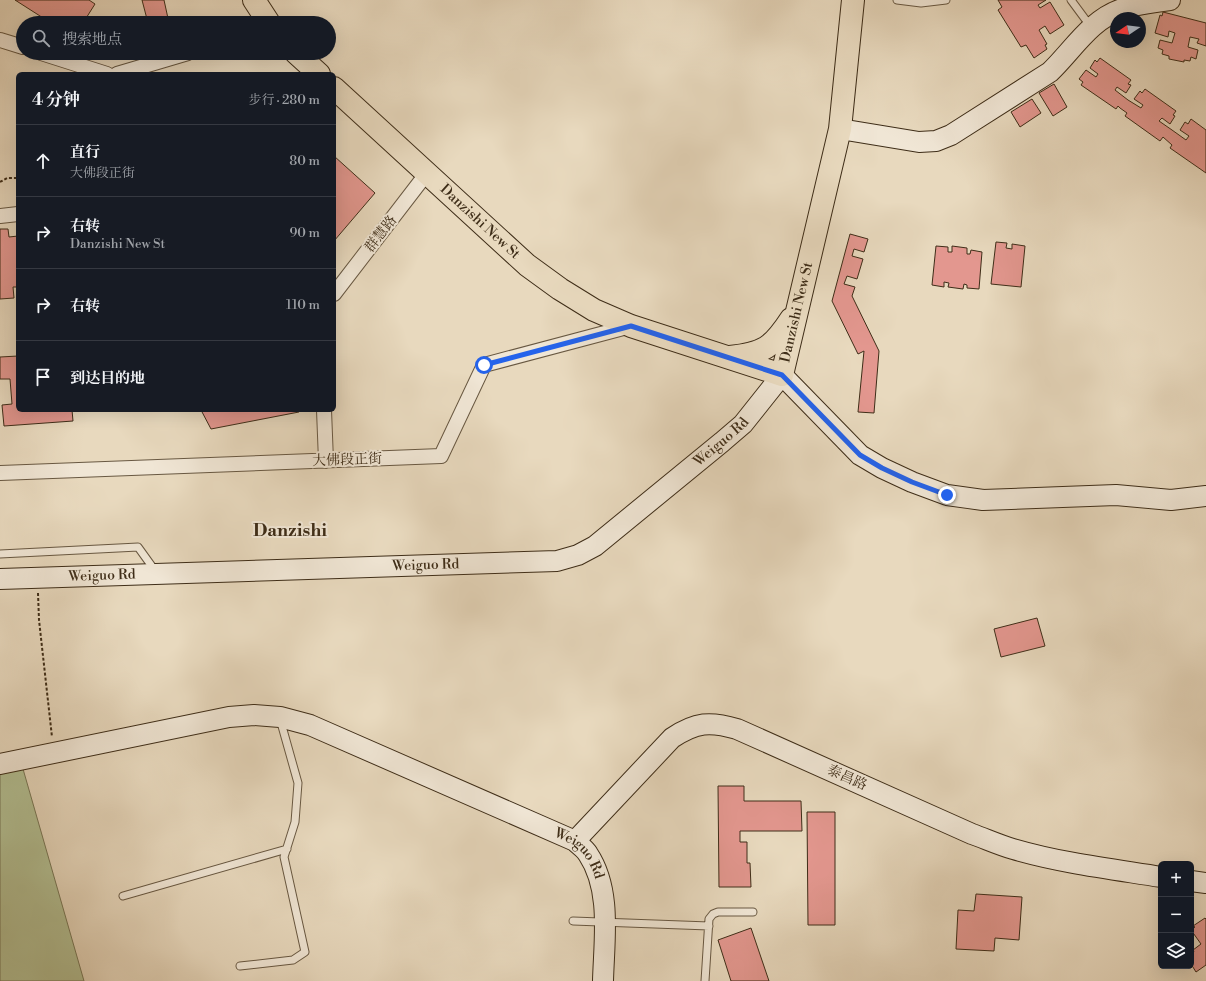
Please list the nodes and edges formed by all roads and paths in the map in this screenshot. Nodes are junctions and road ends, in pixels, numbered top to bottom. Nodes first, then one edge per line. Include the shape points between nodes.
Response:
1 (254, 0) edge
2 (853, 0) edge
3 (898, 0) edge
4 (946, 0) edge
5 (1071, 0) edge
6 (1170, 0) edge
7 (264, 16) edge
8 (1092, 28) junction
9 (0, 40) edge
10 (16, 45) edge
11 (63, 60) edge
12 (164, 60) edge
13 (304, 60) edge
14 (101, 72) edge
15 (124, 72) edge
16 (317, 72) edge
17 (336, 90) edge
18 (840, 129) junction
19 (427, 173) junction
20 (16, 178) edge
21 (0, 182) edge
22 (16, 214) edge
23 (0, 216) edge
24 (336, 291) edge
25 (797, 310) junction
26 (631, 326) junction
27 (727, 357) junction
28 (782, 375) junction
29 (324, 412) edge
30 (326, 461) junction
31 (0, 474) edge
32 (1206, 496) edge
33 (0, 554) edge
34 (158, 574) junction
35 (37, 577) junction
36 (0, 578) edge
37 (280, 717) junction
38 (50, 727) dead end
39 (0, 764) edge
40 (575, 841) junction
41 (287, 849) junction
42 (1158, 877) edge
43 (1194, 881) edge
44 (1206, 883) edge
45 (123, 896) dead end
46 (753, 912) dead end
47 (573, 921) dead end
48 (604, 922) junction
49 (709, 926) junction
50 (240, 966) dead end
51 (603, 981) edge
52 (705, 981) edge

1 - 7 main road
2 - 18 main road, Danzishi New St
3 - 4 lane via 921,3
5 - 8 lane
6 - 8 street via 1120,9
8 - 18 street via 1050,72 951,135 936,141 919,142
9 - 10 street
11 - 14 street
12 - 15 street
13 - 16 main road
17 - 19 main road, Danzishi New St
18 - 25 main road, Danzishi New St
19 - 24 street, 群慧路
19 - 26 main road, Danzishi New St via 527,265 594,310
20 - 21 path via 7,178
22 - 23 street
25 - 27 main road via 774,343 764,350 751,355
25 - 28 main road, Danzishi New St
26 - 27 main road, Danzishi New St
26 - 30 street, 大佛段正街 via 484,365 441,456
27 - 28 main road, Danzishi New St
28 - 32 street via 860,455 912,482 947,495 983,500 1116,495 1171,500
28 - 34 street, Weiguo Rd via 743,424 595,546 578,555 557,561
29 - 30 street
30 - 31 street, 大佛段正街
33 - 34 lane via 138,547
34 - 35 street, Weiguo Rd
35 - 36 street, Weiguo Rd
35 - 38 path
37 - 39 street, Weiguo Rd via 229,716
37 - 40 street, Weiguo Rd via 310,725
37 - 41 lane via 298,783 295,822
40 - 42 street, 泰昌路 via 672,738 696,725 710,724 737,729 972,834 1013,849 1052,859
40 - 48 street, Weiguo Rd via 587,853 596,868 601,886
41 - 45 lane
41 - 50 lane via 284,857 305,952 293,960
43 - 44 street
46 - 49 lane via 718,912 709,919
47 - 48 lane
48 - 49 lane
48 - 51 street, Weiguo Rd
49 - 52 lane

